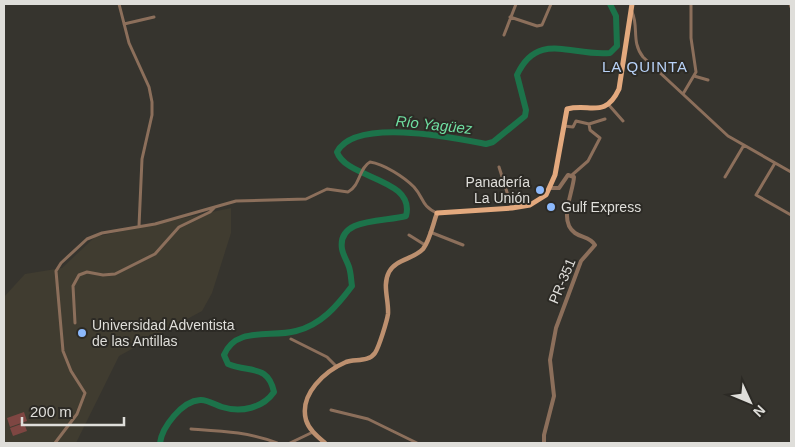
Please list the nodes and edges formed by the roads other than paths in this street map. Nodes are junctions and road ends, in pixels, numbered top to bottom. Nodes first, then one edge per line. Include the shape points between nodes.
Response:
1 (119, 4) edge
2 (516, 4) edge
3 (551, 4) edge
4 (632, 4) edge
5 (691, 4) edge
6 (790, 4) edge
7 (791, 8) edge
8 (631, 11) junction
9 (154, 17) dead end
10 (510, 17) junction
11 (124, 24) junction
12 (504, 35) dead end
13 (694, 76) junction
14 (708, 80) dead end
15 (683, 94) junction
16 (608, 104) junction
17 (605, 119) dead end
18 (622, 121) dead end
19 (589, 124) junction
20 (562, 125) junction
21 (744, 145) junction
22 (775, 163) junction
23 (499, 167) dead end
24 (791, 172) edge
25 (572, 175) junction
26 (725, 177) dead end
27 (551, 188) junction
28 (215, 206) junction
29 (512, 208) junction
30 (436, 213) junction
31 (791, 215) edge
32 (140, 226) junction
33 (430, 232) junction
34 (408, 235) dead end
35 (425, 245) junction
36 (463, 245) dead end
37 (75, 323) dead end
38 (291, 339) dead end
39 (337, 367) junction
40 (331, 410) dead end
41 (191, 429) dead end
42 (313, 432) junction
43 (55, 443) edge
44 (277, 443) edge
45 (290, 443) edge
46 (325, 443) edge
47 (417, 443) edge
48 (544, 443) edge

1 - 11 street
2 - 10 street
3 - 10 street via 538,26
4 - 8 main road
5 - 13 street
6 - 7 street
8 - 15 street via 638,52
8 - 16 main road via 618,89
9 - 11 street
10 - 12 street
11 - 32 street via 152,102 142,159
13 - 14 street
13 - 15 street
15 - 21 street via 728,136
16 - 18 street
16 - 20 main road via 598,109 567,109
17 - 19 street
19 - 20 street via 576,121 573,127
19 - 25 street via 590,130 600,138 588,161
20 - 27 main road
21 - 22 street
21 - 26 street
22 - 24 street
22 - 31 street via 756,195
23 - 29 street
25 - 27 street via 565,176 559,188
25 - 48 street, PR-351 / PR-351 via 574,180 566,218 573,232 595,245 581,261 556,328 550,360 554,396
27 - 29 main road via 539,201
28 - 30 street via 236,201 306,199 327,189 348,192 354,188 365,166 374,162 406,180 427,208
28 - 32 street
28 - 37 street via 210,212 180,227 156,254 115,274 87,272 79,275 73,286
29 - 30 main road
30 - 33 main road
32 - 43 street via 90,237 57,268 63,351 85,393 77,414
33 - 35 main road
33 - 36 street
34 - 35 street
35 - 39 main road via 416,254 394,265 388,273 388,315 374,354
38 - 39 street via 327,356
39 - 42 main road via 312,388 306,399 306,419
40 - 47 street via 368,419
41 - 44 street via 229,431
42 - 45 street
42 - 46 main road

